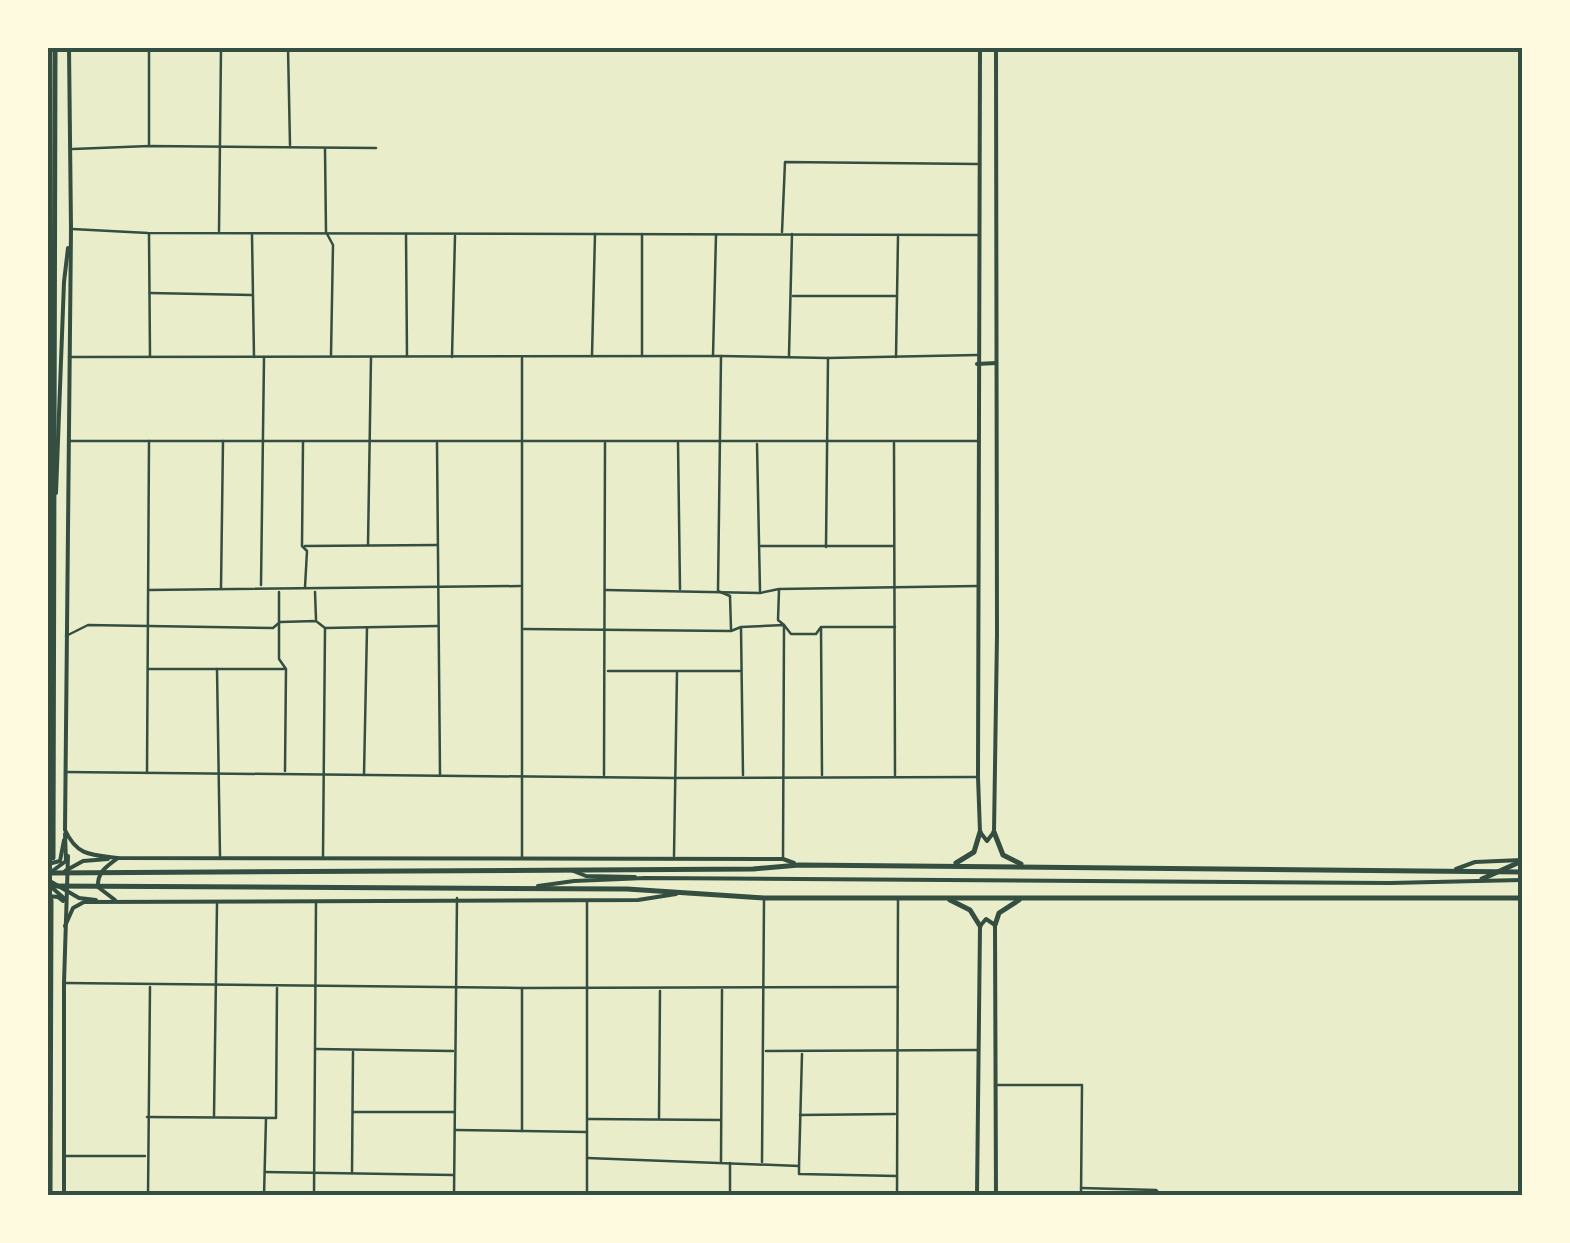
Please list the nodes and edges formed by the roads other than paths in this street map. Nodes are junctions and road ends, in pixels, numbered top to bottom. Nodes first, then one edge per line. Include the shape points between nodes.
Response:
1 (55, 48) edge
2 (69, 48) edge
3 (150, 48) edge
4 (221, 48) edge
5 (288, 48) edge
6 (980, 48) edge
7 (996, 48) edge
8 (980, 110) junction
9 (996, 110) junction
10 (149, 146) junction
11 (220, 146) junction
12 (290, 146) junction
13 (325, 148) junction
14 (376, 148) dead end
15 (69, 150) junction
16 (979, 164) junction
17 (70, 229) junction
18 (326, 232) junction
19 (594, 232) junction
20 (148, 233) junction
21 (219, 233) junction
22 (406, 233) junction
23 (642, 233) junction
24 (716, 233) junction
25 (782, 233) junction
26 (792, 233) junction
27 (252, 234) junction
28 (455, 234) junction
29 (898, 235) junction
30 (980, 235) junction
31 (150, 293) junction
32 (254, 295) junction
33 (791, 296) junction
34 (897, 296) junction
35 (977, 355) junction
36 (150, 356) junction
37 (331, 356) junction
38 (522, 356) junction
39 (592, 356) junction
40 (642, 356) junction
41 (712, 356) junction
42 (721, 356) junction
43 (254, 357) junction
44 (264, 357) junction
45 (452, 357) junction
46 (789, 357) junction
47 (896, 357) junction
48 (69, 358) junction
49 (370, 358) junction
50 (407, 358) junction
51 (828, 358) junction
52 (996, 363) junction
53 (977, 364) junction
54 (224, 440) junction
55 (263, 440) junction
56 (303, 440) junction
57 (370, 440) junction
58 (524, 440) junction
59 (678, 440) junction
60 (827, 440) junction
61 (68, 441) junction
62 (149, 441) junction
63 (894, 441) junction
64 (978, 441) junction
65 (437, 442) junction
66 (605, 442) junction
67 (720, 442) junction
68 (756, 442) junction
69 (51, 543) junction
70 (368, 545) junction
71 (439, 545) junction
72 (302, 546) junction
73 (760, 546) junction
74 (826, 546) junction
75 (894, 546) junction
76 (521, 586) junction
77 (977, 586) junction
78 (261, 588) junction
79 (438, 588) junction
80 (778, 588) junction
81 (896, 588) junction
82 (221, 589) junction
83 (149, 590) junction
84 (278, 590) junction
85 (305, 590) junction
86 (315, 590) junction
87 (606, 590) junction
88 (680, 591) junction
89 (718, 591) junction
90 (760, 593) junction
91 (316, 621) junction
92 (280, 622) junction
93 (437, 626) junction
94 (784, 626) junction
95 (821, 626) junction
96 (148, 627) junction
97 (367, 627) junction
98 (742, 627) junction
99 (895, 627) junction
100 (325, 628) junction
101 (523, 628) junction
102 (606, 628) junction
103 (731, 631) junction
104 (66, 636) junction
105 (148, 669) junction
106 (286, 669) junction
107 (217, 670) junction
108 (606, 671) junction
109 (742, 671) junction
110 (676, 672) junction
111 (65, 772) junction
112 (147, 774) junction
113 (285, 774) junction
114 (364, 774) junction
115 (218, 775) junction
116 (323, 775) junction
117 (440, 776) junction
118 (523, 776) junction
119 (604, 776) junction
120 (743, 776) junction
121 (782, 776) junction
122 (822, 777) junction
123 (896, 777) junction
124 (978, 777) junction
125 (675, 778) junction
126 (65, 830) junction
127 (980, 832) junction
128 (994, 832) junction
129 (68, 856) junction
130 (220, 857) junction
131 (118, 858) junction
132 (324, 858) junction
133 (522, 858) junction
134 (783, 859) junction
135 (674, 860) junction
136 (1522, 860) edge
137 (50, 861) edge
138 (798, 865) junction
139 (949, 865) junction
140 (1024, 865) junction
141 (1456, 869) junction
142 (572, 870) junction
143 (67, 871) junction
144 (1498, 872) junction
145 (1522, 872) edge
146 (645, 878) junction
147 (48, 879) edge
148 (1482, 879) junction
149 (1522, 880) edge
150 (532, 888) junction
151 (66, 891) junction
152 (676, 894) junction
153 (1025, 897) junction
154 (49, 898) edge
155 (457, 898) junction
156 (764, 898) junction
157 (947, 898) junction
158 (1522, 898) edge
159 (65, 899) junction
160 (898, 899) junction
161 (588, 900) junction
162 (217, 901) junction
163 (121, 902) junction
164 (316, 902) junction
165 (995, 925) junction
166 (65, 926) junction
167 (980, 926) junction
168 (64, 983) junction
169 (150, 985) junction
170 (215, 986) junction
171 (316, 986) junction
172 (277, 987) junction
173 (764, 987) junction
174 (898, 987) junction
175 (454, 988) junction
176 (522, 988) junction
177 (586, 988) junction
178 (660, 988) junction
179 (722, 988) junction
180 (316, 1049) junction
181 (353, 1050) junction
182 (979, 1050) junction
183 (454, 1051) junction
184 (764, 1051) junction
185 (802, 1052) junction
186 (898, 1052) junction
187 (997, 1085) junction
188 (353, 1112) junction
189 (455, 1112) junction
190 (897, 1114) junction
191 (800, 1115) junction
192 (147, 1117) junction
193 (214, 1117) junction
194 (266, 1118) junction
195 (588, 1119) junction
196 (659, 1119) junction
197 (721, 1120) junction
198 (455, 1130) junction
199 (522, 1131) junction
200 (587, 1132) junction
201 (64, 1156) junction
202 (147, 1156) junction
203 (587, 1158) junction
204 (721, 1162) junction
205 (730, 1162) junction
206 (762, 1164) junction
207 (799, 1166) junction
208 (265, 1172) junction
209 (314, 1172) junction
210 (352, 1174) junction
211 (454, 1175) junction
212 (897, 1176) junction
213 (1081, 1188) junction
214 (148, 1195) edge
215 (50, 1196) edge
216 (64, 1196) edge
217 (200, 1196) edge
218 (264, 1196) edge
219 (314, 1196) edge
220 (454, 1196) edge
221 (587, 1196) edge
222 (730, 1196) edge
223 (897, 1196) edge
224 (977, 1196) edge
225 (996, 1196) edge
226 (1081, 1196) edge
227 (1162, 1196) edge

1 - 69 main road
2 - 15 street
3 - 10 street
4 - 11 street
5 - 12 street
6 - 8 street
7 - 9 street
8 - 9 street
8 - 16 street
9 - 52 street
10 - 11 street
10 - 15 street
11 - 12 street
11 - 21 street
12 - 13 street
13 - 14 street
13 - 18 street
15 - 17 street
16 - 25 street via 785,162
16 - 30 street
17 - 20 street
17 - 48 street
17 - 69 street
18 - 22 street
18 - 27 street
18 - 37 street via 332,245
19 - 23 street
19 - 28 street
19 - 39 street
20 - 21 street
20 - 31 street
21 - 27 street
22 - 28 street
22 - 50 street
23 - 24 street
23 - 40 street
24 - 25 street
24 - 41 street
25 - 26 street
26 - 29 street
26 - 33 street
27 - 32 street
28 - 45 street
29 - 30 street
29 - 34 street
30 - 35 street
31 - 32 street
31 - 36 street
32 - 43 street
33 - 34 street
33 - 46 street
34 - 47 street
35 - 47 street
35 - 53 street
36 - 43 street
36 - 48 street
37 - 44 street
37 - 49 street
38 - 39 street
38 - 45 street
38 - 58 street
39 - 40 street
40 - 41 street
41 - 42 street
42 - 46 street
42 - 67 street
43 - 44 street
44 - 55 street
45 - 50 street
46 - 51 street
47 - 51 street
48 - 61 street
49 - 50 street
49 - 57 street
51 - 60 street
52 - 53 street
52 - 128 street
53 - 64 street
54 - 55 street
54 - 62 street
54 - 82 street
55 - 56 street
55 - 78 street
56 - 57 street
56 - 72 street
57 - 65 street
57 - 70 street
58 - 65 street
58 - 66 street
58 - 76 street
59 - 66 street
59 - 67 street
59 - 88 street
60 - 63 street
60 - 68 street
60 - 74 street
61 - 62 street
61 - 104 street
62 - 83 street
63 - 64 street
63 - 75 street
64 - 77 street
65 - 71 street
66 - 87 street
67 - 68 street
67 - 89 street
68 - 73 street
69 - 137 main road
70 - 71 street
70 - 72 street
71 - 79 street
72 - 85 street
73 - 74 street
73 - 90 street
74 - 75 street
75 - 81 street
76 - 79 street
76 - 101 street
77 - 81 street
77 - 124 street
78 - 82 street
78 - 84 street
79 - 86 street
79 - 93 street
80 - 81 street
80 - 90 street
80 - 94 street
81 - 99 street
82 - 83 street
83 - 96 street
84 - 85 street
84 - 92 street
85 - 86 street
86 - 91 street
87 - 88 street
87 - 102 street
88 - 89 street
89 - 90 street
89 - 103 street via 730,596
91 - 92 street
91 - 100 street
92 - 96 street via 273,628
92 - 106 street via 279,659
93 - 97 street
93 - 117 street
94 - 95 street via 791,634 816,634
94 - 98 street
94 - 121 street
95 - 99 street
95 - 122 street
96 - 104 street via 88,625
96 - 105 street
97 - 100 street
97 - 114 street
98 - 103 street
98 - 109 street
99 - 123 street
100 - 116 street
101 - 102 street
101 - 118 street
102 - 103 street
102 - 108 street
104 - 111 street
105 - 107 street
105 - 112 street
106 - 107 street
106 - 113 street
107 - 115 street
108 - 110 street
108 - 119 street
109 - 110 street
109 - 120 street
110 - 125 street
111 - 112 street
111 - 126 street
112 - 115 street
113 - 115 street
113 - 116 street
114 - 116 street
114 - 117 street
115 - 130 street
116 - 132 street
117 - 118 street
118 - 119 street
118 - 133 street
119 - 125 street
120 - 121 street
120 - 125 street
121 - 122 street
121 - 134 street
122 - 123 street
123 - 124 street
124 - 127 street
125 - 135 street
126 - 129 street
126 - 131 street via 72,845 89,854
126 - 137 street via 62,857
127 - 128 street via 987,840
127 - 139 main road via 971,855
128 - 140 main road via 1003,854
129 - 143 street
129 - 147 street
130 - 131 street
130 - 132 street
131 - 143 street via 84,861
131 - 163 street via 97,880 108,897
132 - 133 street
133 - 135 street
134 - 135 street
134 - 138 street
136 - 141 street
136 - 144 main road
138 - 139 main road
138 - 142 main road
139 - 140 main road
140 - 141 main road
141 - 144 main road
142 - 146 street
142 - 147 main road
143 - 147 street
143 - 151 street
144 - 145 main road
144 - 148 main road
146 - 148 street
146 - 150 street
147 - 150 main road
147 - 151 street
147 - 159 street
148 - 149 street
150 - 152 main road
151 - 159 street
151 - 163 street
152 - 156 main road
152 - 161 street
153 - 157 main road
153 - 158 main road
153 - 165 main road via 999,913
154 - 166 street via 62,900
154 - 215 main road
155 - 161 street
155 - 164 street
155 - 175 street
156 - 160 main road
156 - 173 street
157 - 160 main road
157 - 167 main road via 970,910
159 - 166 street
160 - 174 street
161 - 177 street
162 - 163 street
162 - 164 street
162 - 170 street
163 - 166 street via 84,902
164 - 171 street
165 - 167 street via 986,918
165 - 187 street
166 - 168 street
167 - 182 street
168 - 169 street
168 - 201 street
169 - 170 street
169 - 192 street
170 - 172 street
170 - 193 street
171 - 172 street
171 - 175 street
171 - 180 street
172 - 194 street via 276,1118
173 - 174 street
173 - 179 street
173 - 184 street
174 - 186 street
175 - 176 street
175 - 183 street
176 - 177 street
176 - 199 street
177 - 178 street
177 - 195 street
178 - 179 street
178 - 196 street
179 - 197 street
180 - 181 street
180 - 209 street
181 - 183 street
181 - 188 street
182 - 186 street
182 - 224 street
183 - 189 street
184 - 185 street
184 - 206 street
185 - 186 street
185 - 191 street
186 - 190 street
187 - 213 street via 1082,1085
187 - 225 street
188 - 189 street
188 - 210 street
189 - 198 street
190 - 191 street
190 - 212 street
191 - 207 street
192 - 193 street
192 - 202 street
193 - 194 street
194 - 208 street
195 - 196 street
195 - 200 street
196 - 197 street
197 - 204 street
198 - 199 street
198 - 211 street
199 - 200 street
200 - 203 street
201 - 202 street
201 - 216 street
202 - 214 street
203 - 204 street
203 - 221 street
204 - 205 street
205 - 206 street
205 - 222 street
206 - 207 street
207 - 212 street via 799,1174
208 - 209 street
208 - 218 street
209 - 210 street
209 - 219 street
210 - 211 street
211 - 220 street
212 - 223 street
213 - 226 street
213 - 227 street via 1156,1190
214 - 217 street

